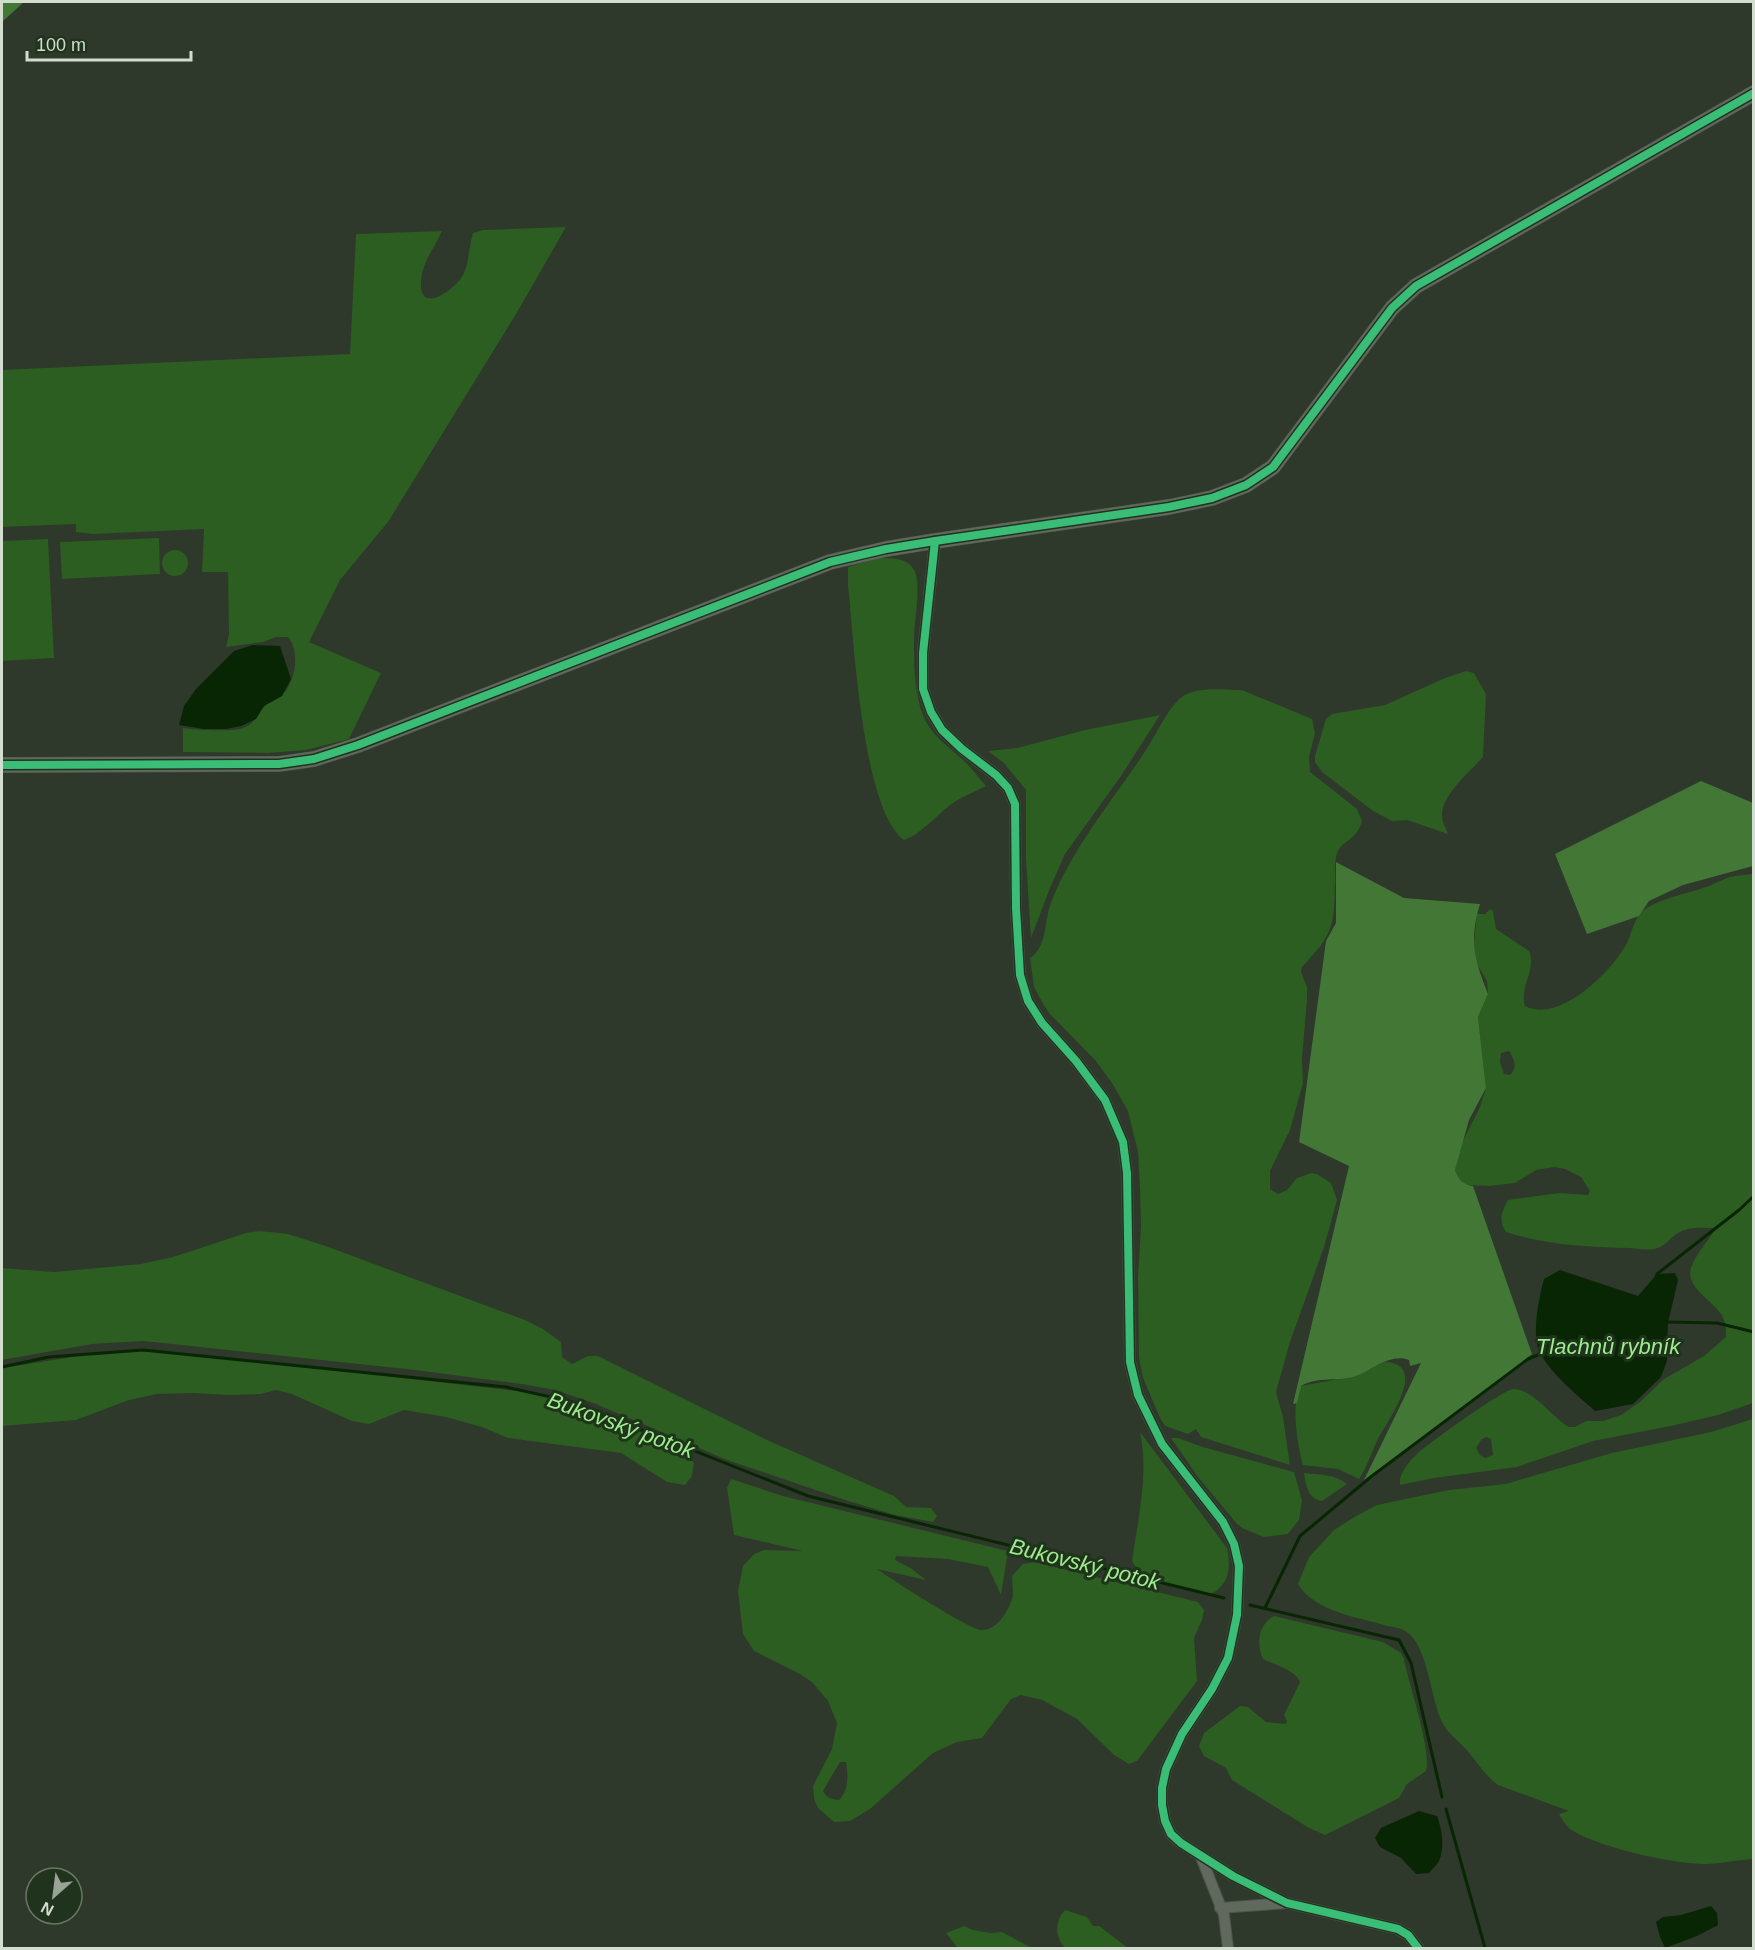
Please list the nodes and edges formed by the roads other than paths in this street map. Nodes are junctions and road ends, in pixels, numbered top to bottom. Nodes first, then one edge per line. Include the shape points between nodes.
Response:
1 (1754, 93) edge
2 (935, 541) junction
3 (2, 765) edge
4 (1201, 1857) junction
5 (1287, 1903) junction
6 (1220, 1908) junction
7 (1228, 1948) edge
8 (1418, 1948) edge

1 - 2 street via 1416,286 1392,308 1273,467 1246,485 1212,498 1169,507
2 - 3 street via 830,562 314,759 279,765
2 - 4 street via 923,689 942,730 996,775 1015,804 1020,975 1028,1001 1105,1100 1123,1142 1130,1362 1138,1395 1162,1444 1222,1522 1234,1544 1239,1566 1237,1615 1228,1658 1182,1734 1162,1788 1165,1821 1171,1834
4 - 5 street
4 - 6 street
5 - 6 street
5 - 8 street via 1398,1929
6 - 7 street

